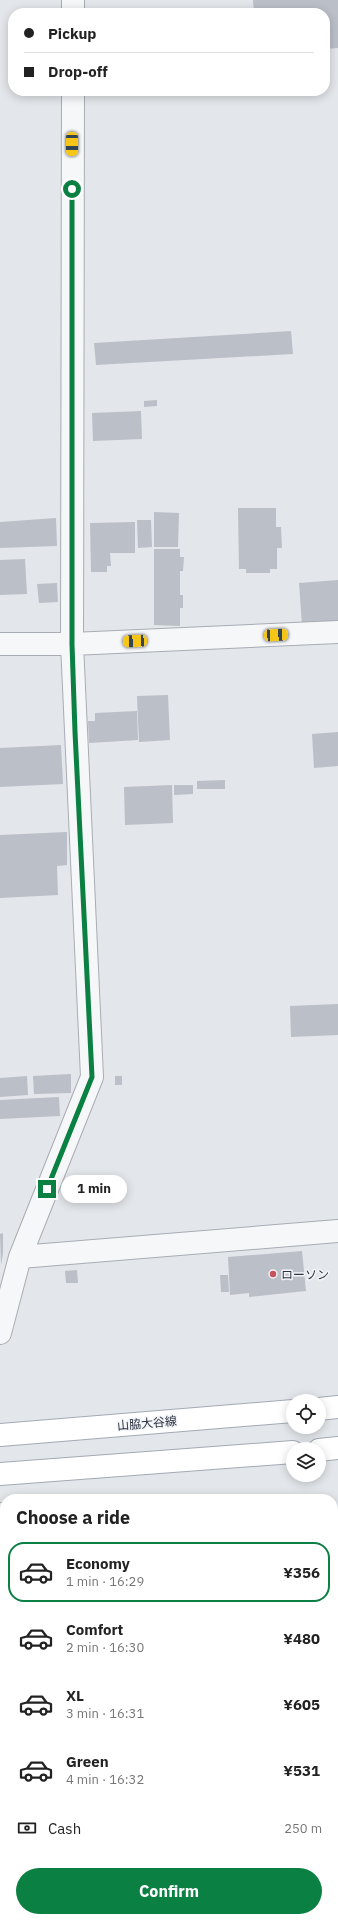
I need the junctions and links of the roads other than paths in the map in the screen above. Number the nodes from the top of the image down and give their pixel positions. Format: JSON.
{"nodes":[{"id":1,"x":73,"y":96,"type":"edge"},
{"id":2,"x":338,"y":632,"type":"edge"},
{"id":3,"x":0,"y":644,"type":"edge"},
{"id":4,"x":72,"y":644,"type":"junction"},
{"id":5,"x":338,"y":1231,"type":"edge"},
{"id":6,"x":20,"y":1257,"type":"junction"},
{"id":7,"x":0,"y":1333,"type":"edge"},
{"id":8,"x":338,"y":1407,"type":"edge"},
{"id":9,"x":326,"y":1408,"type":"edge"},
{"id":10,"x":286,"y":1412,"type":"edge"},
{"id":11,"x":0,"y":1435,"type":"edge"},
{"id":12,"x":338,"y":1448,"type":"edge"},
{"id":13,"x":326,"y":1449,"type":"edge"},
{"id":14,"x":286,"y":1453,"type":"edge"},
{"id":15,"x":0,"y":1474,"type":"edge"}],
"edges":[{"from":1,"to":4,"type":"street"},
{"from":2,"to":4,"type":"street"},
{"from":3,"to":4,"type":"street"},
{"from":4,"to":6,"type":"street"},
{"from":5,"to":6,"type":"street"},
{"from":6,"to":7,"type":"street"},
{"from":8,"to":9,"type":"main road"},
{"from":10,"to":11,"type":"main road","name":"山脇大谷線"},
{"from":12,"to":13,"type":"main road"},
{"from":14,"to":15,"type":"main road"}]}
